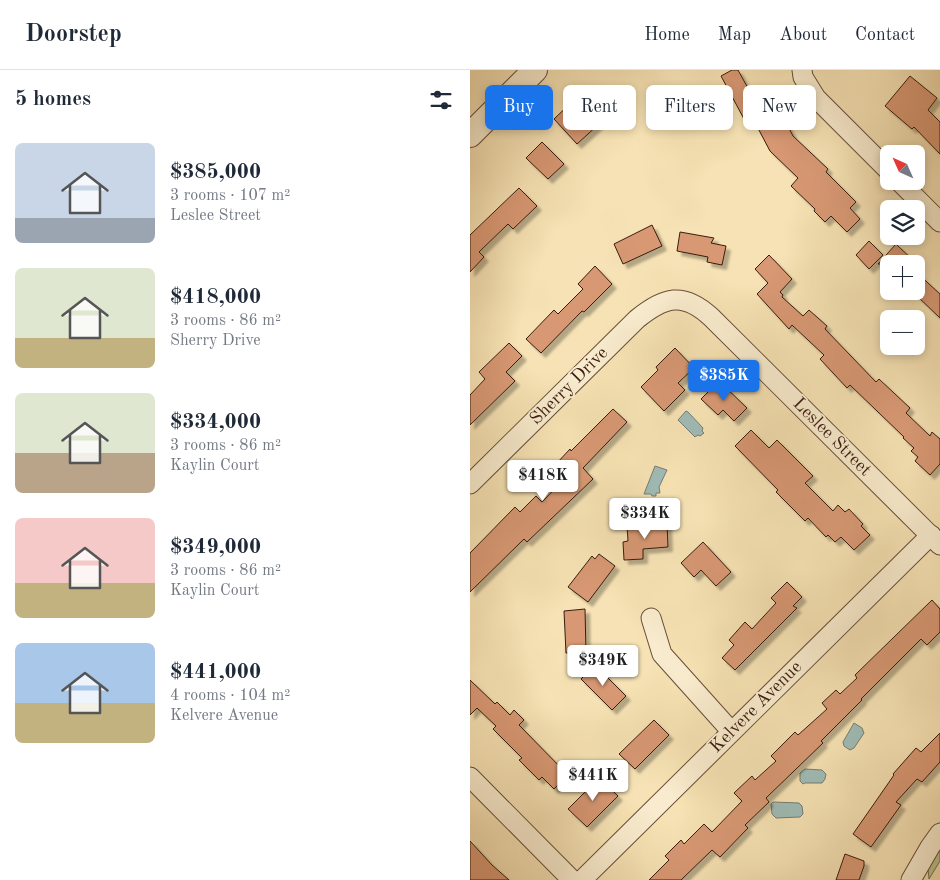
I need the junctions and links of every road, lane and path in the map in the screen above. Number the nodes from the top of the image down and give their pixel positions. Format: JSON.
{"nodes":[{"id":1,"x":535,"y":70,"type":"edge"},
{"id":2,"x":802,"y":70,"type":"edge"},
{"id":3,"x":470,"y":135,"type":"edge"},
{"id":4,"x":880,"y":162,"type":"edge"},
{"id":5,"x":908,"y":190,"type":"edge"},
{"id":6,"x":940,"y":222,"type":"edge"},
{"id":7,"x":675,"y":300,"type":"joint"},
{"id":8,"x":470,"y":484,"type":"edge"},
{"id":9,"x":936,"y":540,"type":"edge"},
{"id":10,"x":651,"y":618,"type":"dead end"},
{"id":11,"x":731,"y":731,"type":"junction"},
{"id":12,"x":470,"y":777,"type":"edge"},
{"id":13,"x":940,"y":833,"type":"edge"},
{"id":14,"x":572,"y":880,"type":"edge"},
{"id":15,"x":582,"y":880,"type":"edge"},
{"id":16,"x":912,"y":880,"type":"edge"}],
"edges":[{"from":1,"to":3,"type":"street"},
{"from":2,"to":4,"type":"street"},
{"from":5,"to":6,"type":"street"},
{"from":7,"to":8,"type":"street","name":"Sherry Drive"},
{"from":7,"to":9,"type":"street","name":"Leslee Street"},
{"from":9,"to":11,"type":"street","name":"Kelvere Avenue"},
{"from":10,"to":11,"type":"street"},
{"from":11,"to":15,"type":"street","name":"Kelvere Avenue"},
{"from":12,"to":14,"type":"street"},
{"from":13,"to":16,"type":"street"}]}
